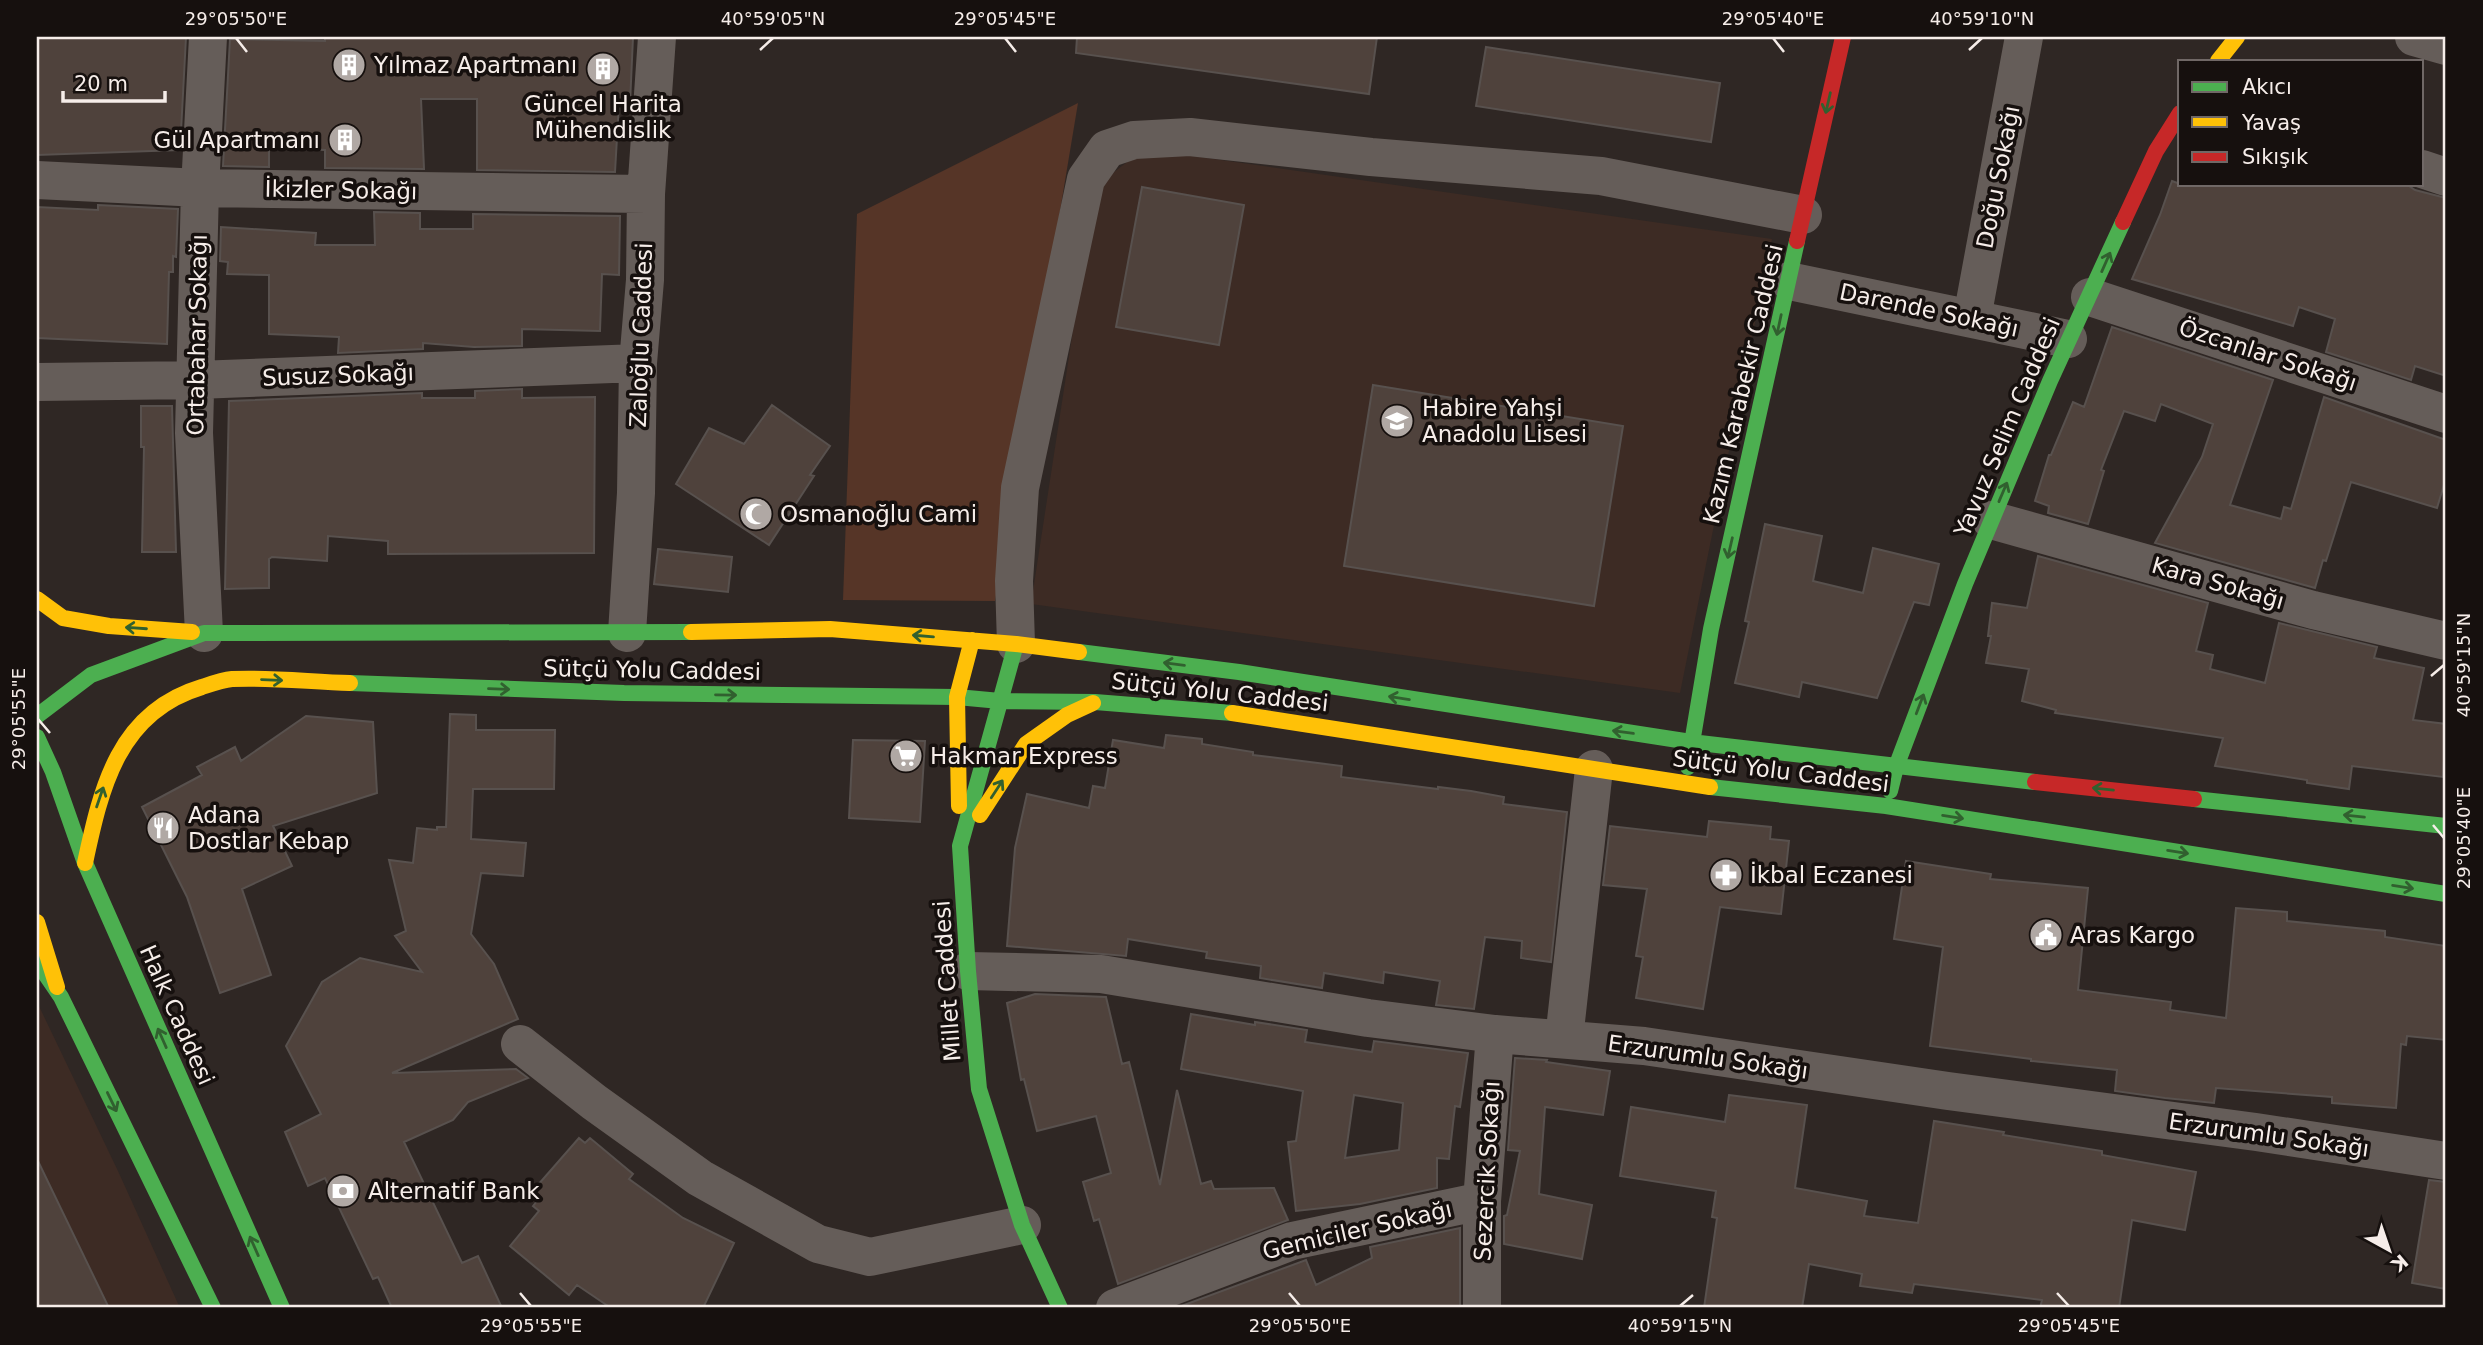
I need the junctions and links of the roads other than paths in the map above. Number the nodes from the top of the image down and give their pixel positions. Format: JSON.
{"nodes":[{"id":1,"x":208,"y":37,"type":"edge"},
{"id":2,"x":657,"y":37,"type":"edge"},
{"id":3,"x":1843,"y":37,"type":"edge"},
{"id":4,"x":2024,"y":37,"type":"edge"},
{"id":5,"x":2237,"y":37,"type":"edge"},
{"id":6,"x":2414,"y":37,"type":"edge"},
{"id":7,"x":2446,"y":46,"type":"edge"},
{"id":8,"x":2219,"y":60,"type":"edge"},
{"id":9,"x":2178,"y":116,"type":"edge"},
{"id":10,"x":2424,"y":170,"type":"edge"},
{"id":11,"x":2446,"y":177,"type":"edge"},
{"id":12,"x":37,"y":180,"type":"edge"},
{"id":13,"x":200,"y":188,"type":"junction"},
{"id":14,"x":646,"y":194,"type":"junction"},
{"id":15,"x":1804,"y":215,"type":"junction"},
{"id":16,"x":1789,"y":281,"type":"junction"},
{"id":17,"x":2090,"y":297,"type":"junction"},
{"id":18,"x":1972,"y":318,"type":"junction"},
{"id":19,"x":2068,"y":339,"type":"junction"},
{"id":20,"x":638,"y":363,"type":"junction"},
{"id":21,"x":197,"y":380,"type":"junction"},
{"id":22,"x":37,"y":382,"type":"edge"},
{"id":23,"x":2446,"y":414,"type":"edge"},
{"id":24,"x":1991,"y":520,"type":"junction"},
{"id":25,"x":1014,"y":581,"type":"junction"},
{"id":26,"x":37,"y":599,"type":"edge"},
{"id":27,"x":204,"y":633,"type":"junction"},
{"id":28,"x":626,"y":639,"type":"junction"},
{"id":29,"x":972,"y":640,"type":"junction"},
{"id":30,"x":2446,"y":641,"type":"edge"},
{"id":31,"x":1017,"y":643,"type":"junction"},
{"id":32,"x":957,"y":697,"type":"junction"},
{"id":33,"x":1000,"y":701,"type":"junction"},
{"id":34,"x":1095,"y":702,"type":"junction"},
{"id":35,"x":37,"y":716,"type":"edge"},
{"id":36,"x":37,"y":737,"type":"edge"},
{"id":37,"x":1691,"y":742,"type":"junction"},
{"id":38,"x":1896,"y":767,"type":"junction"},
{"id":39,"x":1594,"y":769,"type":"junction"},
{"id":40,"x":1686,"y":784,"type":"junction"},
{"id":41,"x":1886,"y":806,"type":"junction"},
{"id":42,"x":2446,"y":826,"type":"edge"},
{"id":43,"x":960,"y":846,"type":"junction"},
{"id":44,"x":85,"y":863,"type":"junction"},
{"id":45,"x":2446,"y":894,"type":"edge"},
{"id":46,"x":37,"y":922,"type":"edge"},
{"id":47,"x":37,"y":962,"type":"edge"},
{"id":48,"x":968,"y":971,"type":"junction"},
{"id":49,"x":61,"y":997,"type":"junction"},
{"id":50,"x":1495,"y":1034,"type":"junction"},
{"id":51,"x":1564,"y":1039,"type":"junction"},
{"id":52,"x":520,"y":1044,"type":"dead end"},
{"id":53,"x":2446,"y":1161,"type":"edge"},
{"id":54,"x":1482,"y":1201,"type":"junction"},
{"id":55,"x":1022,"y":1225,"type":"junction"},
{"id":56,"x":214,"y":1308,"type":"edge"},
{"id":57,"x":282,"y":1308,"type":"edge"},
{"id":58,"x":1060,"y":1308,"type":"edge"},
{"id":59,"x":1115,"y":1308,"type":"edge"},
{"id":60,"x":1482,"y":1308,"type":"edge"}],
"edges":[{"from":1,"to":13,"type":"street","name":"Ortabahar Sokağı"},
{"from":2,"to":14,"type":"street","name":"Zaloğlu Caddesi"},
{"from":3,"to":15,"type":"main road","name":"Kazım Karabekir Caddesi","one_way":true},
{"from":4,"to":18,"type":"street","name":"Doğu Sokağı"},
{"from":5,"to":8,"type":"main road"},
{"from":6,"to":7,"type":"street"},
{"from":17,"to":9,"type":"main road","name":"Yavuz Selim Caddesi","one_way":true},
{"from":10,"to":11,"type":"street"},
{"from":12,"to":13,"type":"street","name":"İkizler Sokağı"},
{"from":13,"to":14,"type":"street","name":"İkizler Sokağı"},
{"from":13,"to":21,"type":"street","name":"Ortabahar Sokağı"},
{"from":14,"to":20,"type":"street","name":"Zaloğlu Caddesi"},
{"from":15,"to":16,"type":"main road","name":"Kazım Karabekir Caddesi"},
{"from":15,"to":25,"type":"street"},
{"from":16,"to":18,"type":"street","name":"Darende Sokağı"},
{"from":16,"to":37,"type":"main road","name":"Kazım Karabekir Caddesi","one_way":true},
{"from":17,"to":19,"type":"main road","name":"Yavuz Selim Caddesi"},
{"from":17,"to":23,"type":"street","name":"Özcanlar Sokağı"},
{"from":18,"to":19,"type":"street","name":"Darende Sokağı"},
{"from":24,"to":19,"type":"main road","name":"Yavuz Selim Caddesi","one_way":true},
{"from":20,"to":21,"type":"street","name":"Susuz Sokağı"},
{"from":20,"to":28,"type":"street","name":"Zaloğlu Caddesi"},
{"from":21,"to":22,"type":"street","name":"Susuz Sokağı"},
{"from":21,"to":27,"type":"street","name":"Ortabahar Sokağı"},
{"from":24,"to":30,"type":"street","name":"Kara Sokağı"},
{"from":38,"to":24,"type":"main road","name":"Yavuz Selim Caddesi","one_way":true},
{"from":25,"to":29,"type":"street"},
{"from":25,"to":31,"type":"street"},
{"from":27,"to":26,"type":"main road","one_way":true},
{"from":27,"to":28,"type":"main road","name":"Sütçü Yolu Caddesi"},
{"from":27,"to":35,"type":"main road","name":"Sütçü Yolu Caddesi"},
{"from":29,"to":28,"type":"main road","name":"Sütçü Yolu Caddesi","one_way":true},
{"from":29,"to":31,"type":"main road","name":"Sütçü Yolu Caddesi"},
{"from":29,"to":32,"type":"main road"},
{"from":31,"to":33,"type":"main road","name":"Millet Caddesi"},
{"from":37,"to":31,"type":"main road","name":"Sütçü Yolu Caddesi","one_way":true},
{"from":32,"to":33,"type":"main road","name":"Sütçü Yolu Caddesi"},
{"from":32,"to":43,"type":"main road"},
{"from":44,"to":32,"type":"main road","name":"Sütçü Yolu Caddesi","one_way":true},
{"from":33,"to":34,"type":"main road","name":"Sütçü Yolu Caddesi"},
{"from":33,"to":43,"type":"main road","name":"Millet Caddesi"},
{"from":34,"to":39,"type":"main road","name":"Sütçü Yolu Caddesi"},
{"from":43,"to":34,"type":"main road","one_way":true},
{"from":36,"to":44,"type":"main road","name":"Halk Caddesi"},
{"from":37,"to":38,"type":"main road","name":"Sütçü Yolu Caddesi"},
{"from":37,"to":40,"type":"main road","name":"Kazım Karabekir Caddesi"},
{"from":38,"to":41,"type":"main road","name":"Yavuz Selim Caddesi"},
{"from":42,"to":38,"type":"main road","name":"Sütçü Yolu Caddesi","one_way":true},
{"from":39,"to":40,"type":"main road","name":"Sütçü Yolu Caddesi"},
{"from":39,"to":51,"type":"street"},
{"from":40,"to":41,"type":"main road","name":"Sütçü Yolu Caddesi"},
{"from":41,"to":45,"type":"main road","name":"Sütçü Yolu Caddesi","one_way":true},
{"from":43,"to":48,"type":"main road","name":"Millet Caddesi"},
{"from":57,"to":44,"type":"main road","name":"Halk Caddesi","one_way":true},
{"from":46,"to":49,"type":"main road"},
{"from":47,"to":49,"type":"main road"},
{"from":48,"to":50,"type":"street","name":"Erzurumlu Sokağı"},
{"from":48,"to":55,"type":"main road","name":"Millet Caddesi"},
{"from":49,"to":56,"type":"main road","one_way":true},
{"from":50,"to":51,"type":"street","name":"Erzurumlu Sokağı"},
{"from":50,"to":54,"type":"street","name":"Sezercik Sokağı"},
{"from":51,"to":53,"type":"street","name":"Erzurumlu Sokağı"},
{"from":52,"to":55,"type":"street"},
{"from":54,"to":59,"type":"street","name":"Gemiciler Sokağı"},
{"from":54,"to":60,"type":"street","name":"Sezercik Sokağı"},
{"from":55,"to":58,"type":"main road","name":"Millet Caddesi"}]}
